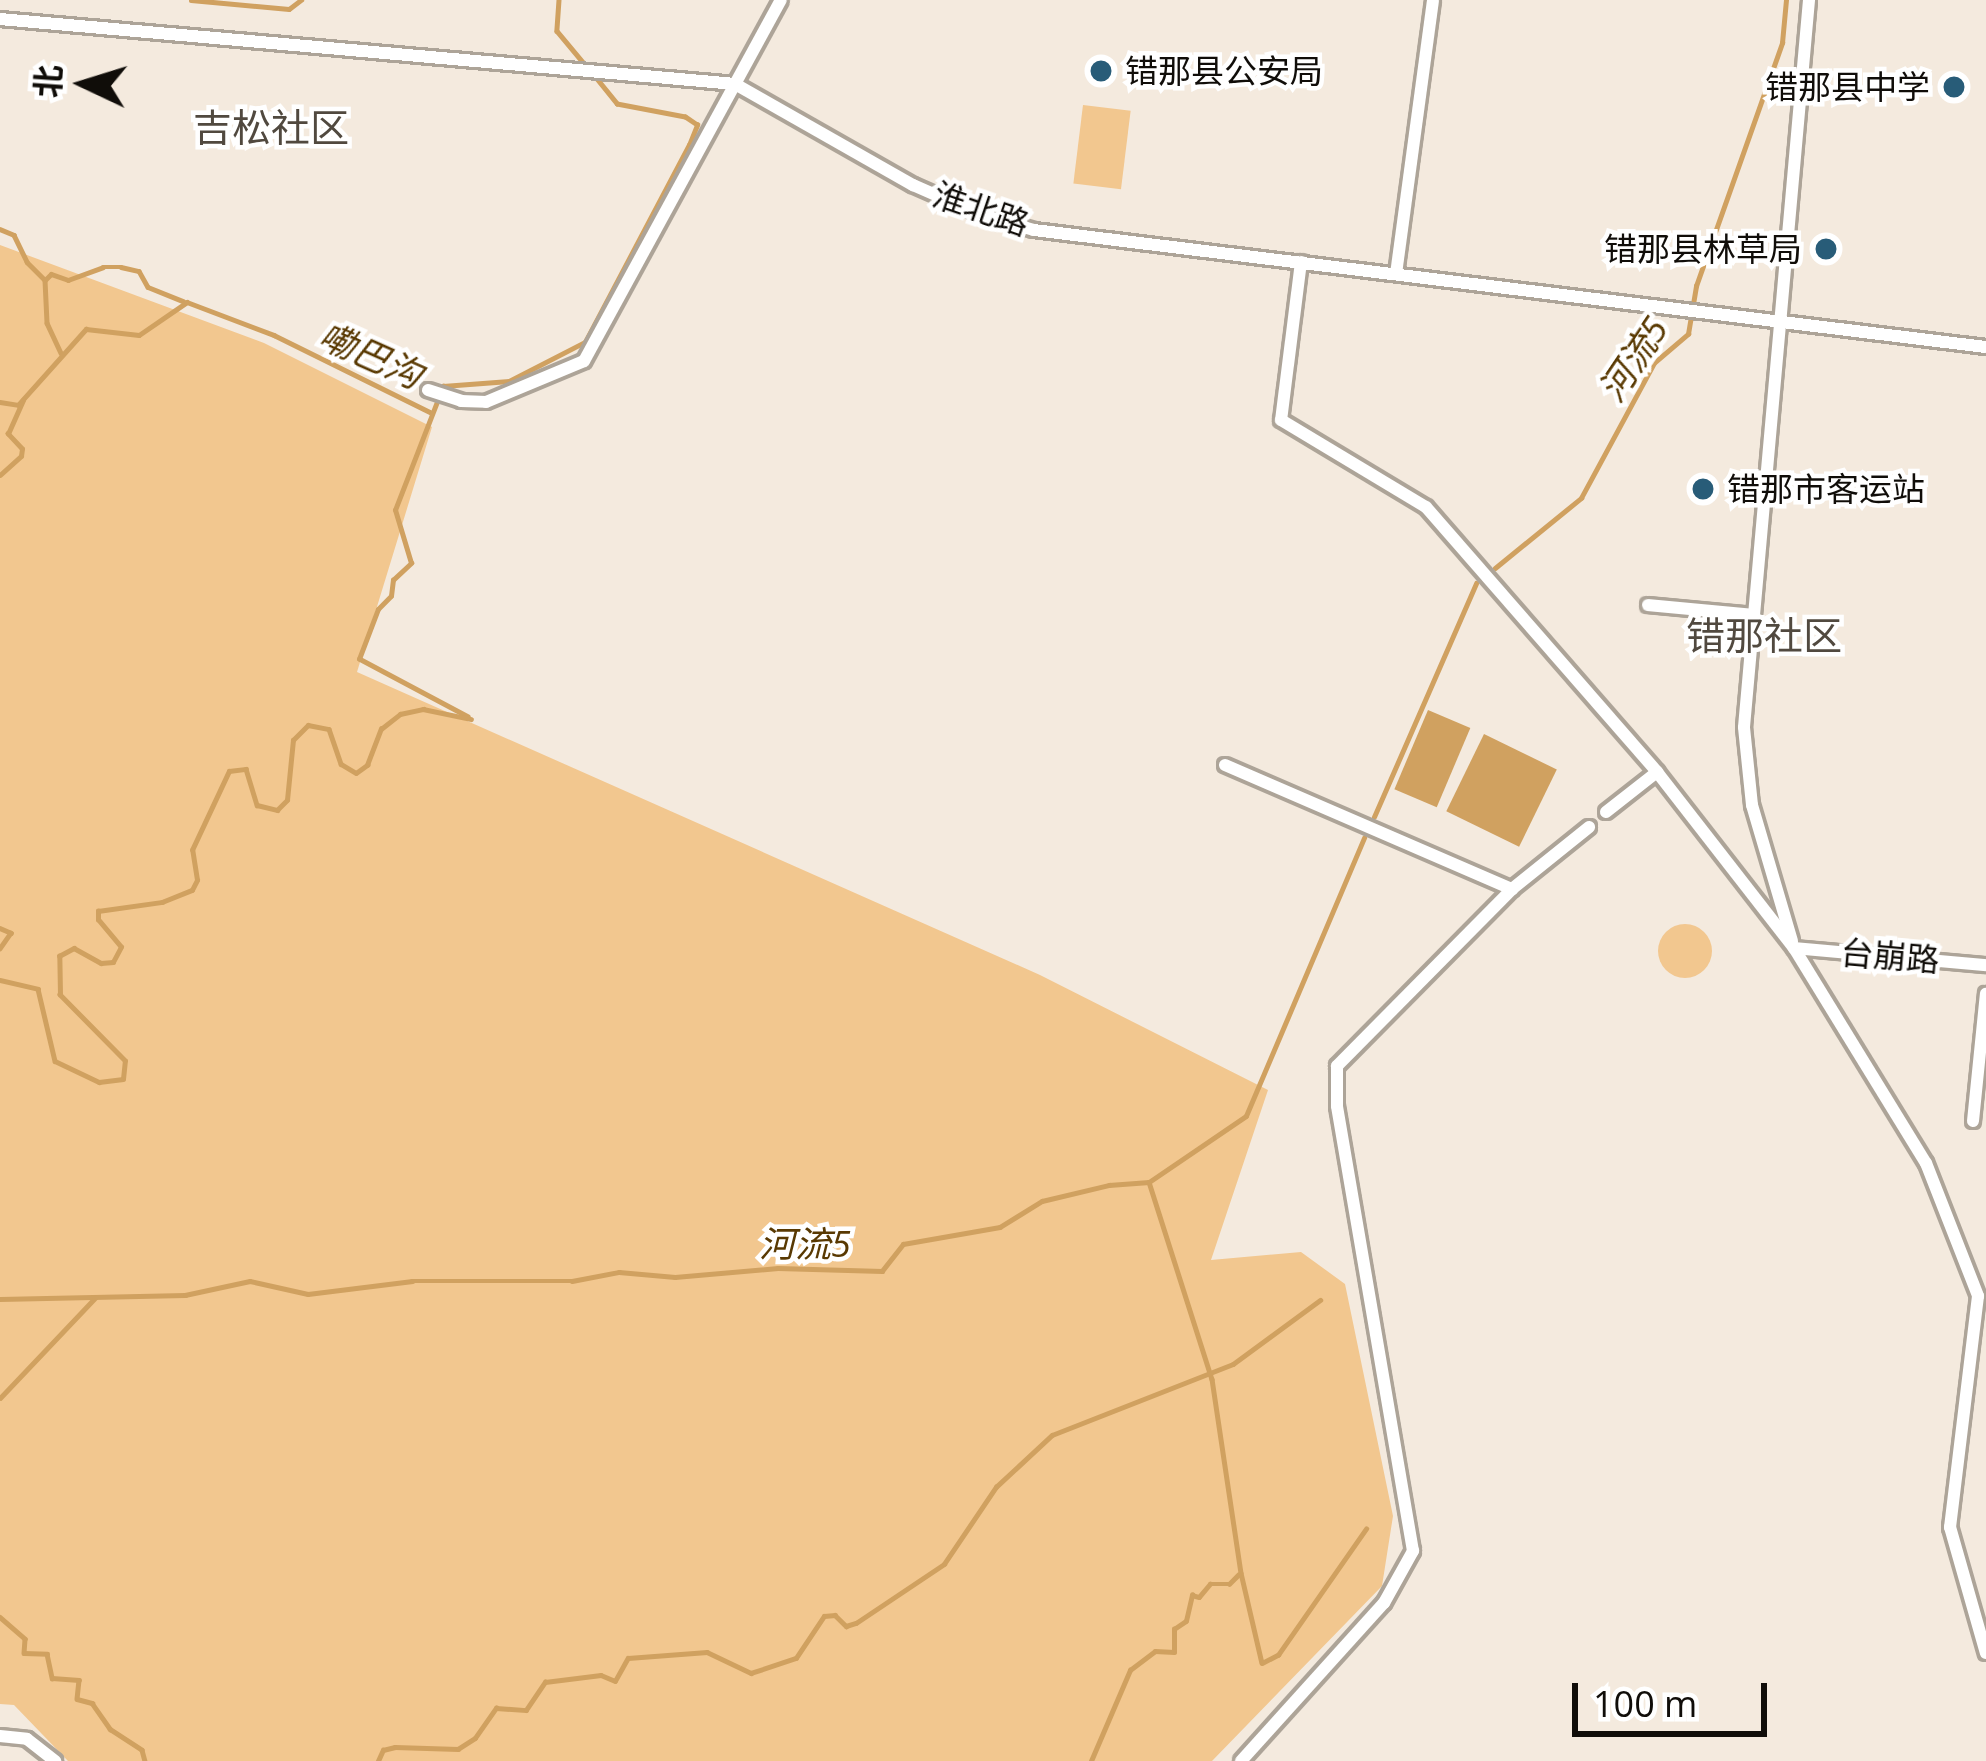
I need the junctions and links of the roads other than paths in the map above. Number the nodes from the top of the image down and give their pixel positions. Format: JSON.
{"nodes":[{"id":1,"x":781,"y":0,"type":"edge"},
{"id":2,"x":1433,"y":0,"type":"edge"},
{"id":3,"x":1809,"y":0,"type":"edge"},
{"id":4,"x":0,"y":19,"type":"edge"},
{"id":5,"x":735,"y":84,"type":"junction"},
{"id":6,"x":1301,"y":262,"type":"junction"},
{"id":7,"x":1396,"y":274,"type":"junction"},
{"id":8,"x":1779,"y":319,"type":"junction"},
{"id":9,"x":1986,"y":347,"type":"edge"},
{"id":10,"x":428,"y":390,"type":"dead end"},
{"id":11,"x":1648,"y":605,"type":"dead end"},
{"id":12,"x":1754,"y":615,"type":"junction"},
{"id":13,"x":1225,"y":765,"type":"dead end"},
{"id":14,"x":1657,"y":772,"type":"junction"},
{"id":15,"x":1606,"y":812,"type":"dead end"},
{"id":16,"x":1589,"y":827,"type":"dead end"},
{"id":17,"x":1512,"y":890,"type":"junction"},
{"id":18,"x":1794,"y":948,"type":"junction"},
{"id":19,"x":1986,"y":965,"type":"edge"},
{"id":20,"x":1986,"y":994,"type":"edge"},
{"id":21,"x":1973,"y":1121,"type":"dead end"},
{"id":22,"x":1986,"y":1653,"type":"edge"},
{"id":23,"x":0,"y":1736,"type":"edge"},
{"id":24,"x":55,"y":1761,"type":"edge"},
{"id":25,"x":1241,"y":1761,"type":"edge"}],
"edges":[{"from":1,"to":5,"type":"street"},
{"from":2,"to":7,"type":"street"},
{"from":3,"to":8,"type":"street"},
{"from":4,"to":5,"type":"street","name":"淮北路"},
{"from":5,"to":6,"type":"street","name":"淮北路"},
{"from":5,"to":10,"type":"street"},
{"from":6,"to":7,"type":"street","name":"淮北路"},
{"from":6,"to":14,"type":"street"},
{"from":7,"to":8,"type":"street","name":"淮北路"},
{"from":8,"to":9,"type":"street","name":"淮北路"},
{"from":8,"to":12,"type":"street"},
{"from":11,"to":12,"type":"street"},
{"from":12,"to":18,"type":"street"},
{"from":13,"to":17,"type":"street"},
{"from":14,"to":15,"type":"street"},
{"from":14,"to":18,"type":"street"},
{"from":16,"to":17,"type":"street"},
{"from":17,"to":25,"type":"street"},
{"from":18,"to":19,"type":"street","name":"台崩路"},
{"from":18,"to":22,"type":"street"},
{"from":20,"to":21,"type":"street"},
{"from":23,"to":24,"type":"street"}]}
